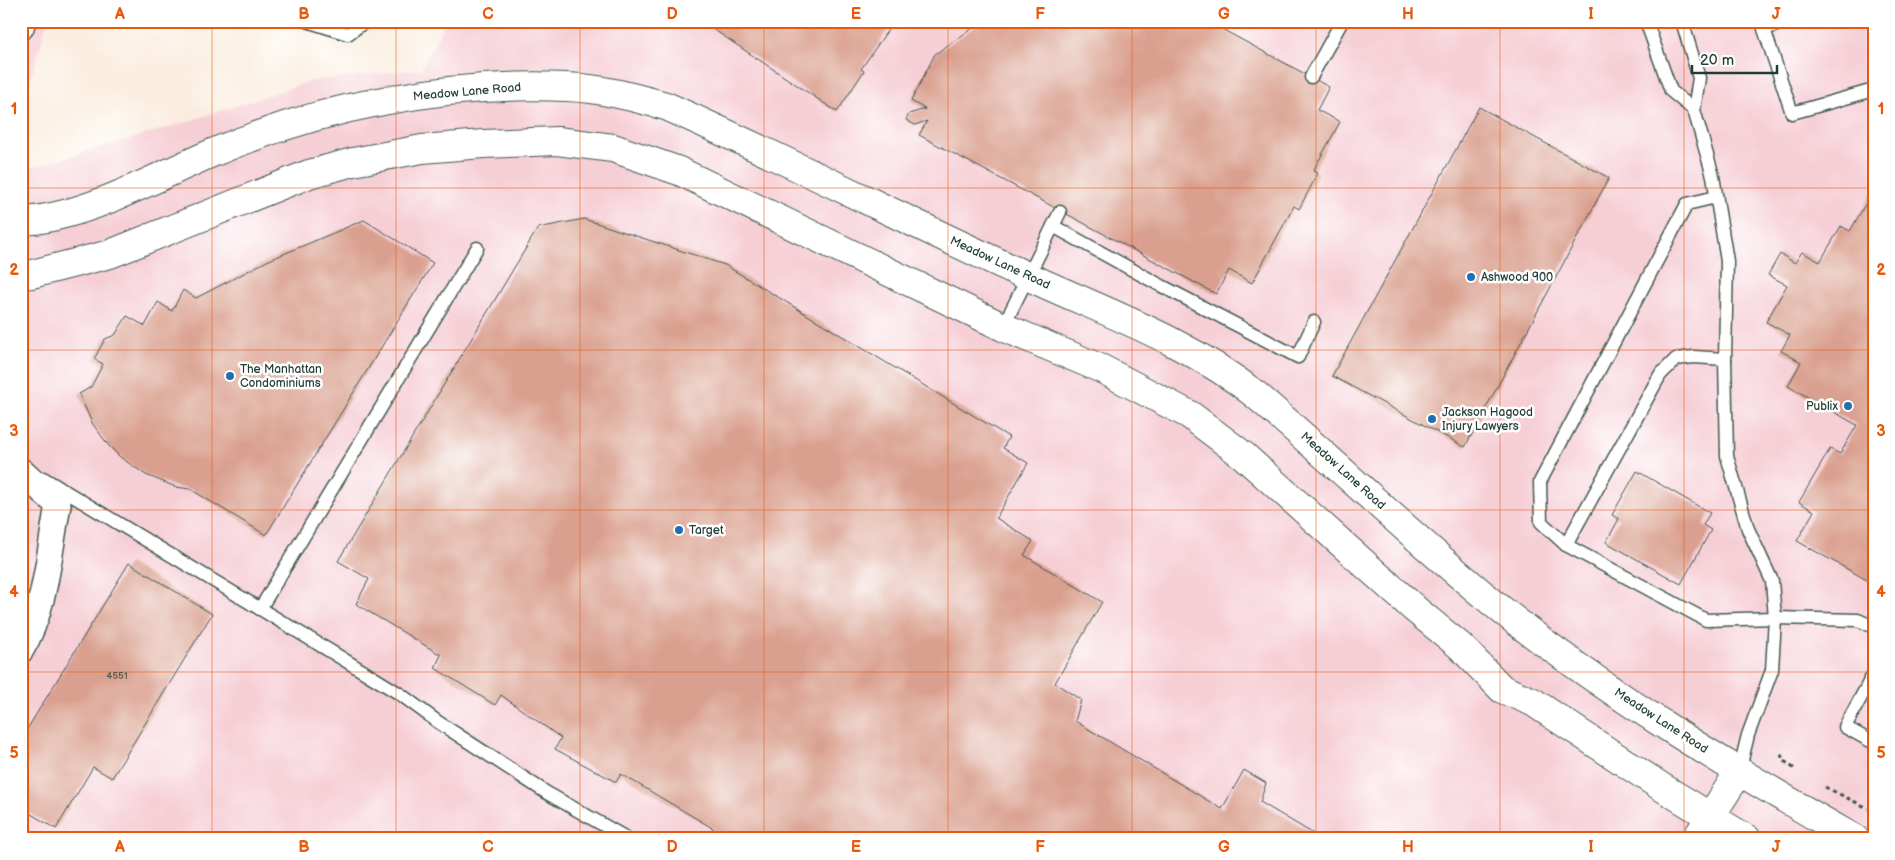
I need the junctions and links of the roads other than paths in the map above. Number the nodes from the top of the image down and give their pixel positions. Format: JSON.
{"nodes":[{"id":1,"x":23,"y":21,"type":"edge"},
{"id":2,"x":307,"y":21,"type":"edge"},
{"id":3,"x":366,"y":21,"type":"edge"},
{"id":4,"x":1342,"y":21,"type":"edge"},
{"id":5,"x":1646,"y":21,"type":"edge"},
{"id":6,"x":1682,"y":21,"type":"edge"},
{"id":7,"x":1789,"y":21,"type":"edge"},
{"id":8,"x":21,"y":28,"type":"edge"},
{"id":9,"x":1311,"y":77,"type":"dead end"},
{"id":10,"x":1874,"y":90,"type":"edge"},
{"id":11,"x":1694,"y":110,"type":"junction"},
{"id":12,"x":1716,"y":197,"type":"junction"},
{"id":13,"x":1060,"y":212,"type":"dead end"},
{"id":14,"x":21,"y":221,"type":"edge"},
{"id":15,"x":1053,"y":226,"type":"junction"},
{"id":16,"x":477,"y":248,"type":"dead end"},
{"id":17,"x":21,"y":275,"type":"edge"},
{"id":18,"x":1027,"y":276,"type":"junction"},
{"id":19,"x":1314,"y":322,"type":"dead end"},
{"id":20,"x":1003,"y":327,"type":"junction"},
{"id":21,"x":1725,"y":359,"type":"junction"},
{"id":22,"x":21,"y":465,"type":"edge"},
{"id":23,"x":21,"y":471,"type":"edge"},
{"id":24,"x":1566,"y":545,"type":"junction"},
{"id":25,"x":260,"y":609,"type":"junction"},
{"id":26,"x":1774,"y":618,"type":"junction"},
{"id":27,"x":1874,"y":627,"type":"edge"},
{"id":28,"x":21,"y":650,"type":"edge"},
{"id":29,"x":1872,"y":679,"type":"edge"},
{"id":30,"x":1874,"y":743,"type":"edge"},
{"id":31,"x":1739,"y":772,"type":"junction"},
{"id":32,"x":1703,"y":828,"type":"edge"},
{"id":33,"x":628,"y":839,"type":"edge"},
{"id":34,"x":1747,"y":839,"type":"edge"},
{"id":35,"x":1855,"y":839,"type":"edge"}],
"edges":[{"from":1,"to":8,"type":"street"},
{"from":2,"to":3,"type":"lane"},
{"from":4,"to":9,"type":"lane"},
{"from":5,"to":11,"type":"lane"},
{"from":6,"to":11,"type":"lane"},
{"from":7,"to":10,"type":"lane"},
{"from":11,"to":12,"type":"lane"},
{"from":12,"to":21,"type":"lane"},
{"from":12,"to":24,"type":"lane"},
{"from":13,"to":15,"type":"lane"},
{"from":14,"to":18,"type":"street","name":"Meadow Lane Road"},
{"from":15,"to":18,"type":"lane"},
{"from":15,"to":19,"type":"lane"},
{"from":16,"to":25,"type":"lane"},
{"from":17,"to":20,"type":"street"},
{"from":18,"to":20,"type":"lane"},
{"from":18,"to":31,"type":"street","name":"Meadow Lane Road"},
{"from":20,"to":32,"type":"street"},
{"from":21,"to":24,"type":"lane"},
{"from":21,"to":26,"type":"lane"},
{"from":22,"to":25,"type":"lane"},
{"from":23,"to":28,"type":"street"},
{"from":24,"to":26,"type":"lane"},
{"from":25,"to":33,"type":"lane"},
{"from":26,"to":27,"type":"lane"},
{"from":26,"to":31,"type":"lane"},
{"from":29,"to":30,"type":"lane"},
{"from":31,"to":32,"type":"street"},
{"from":31,"to":35,"type":"street","name":"Meadow Lane Road"},
{"from":32,"to":34,"type":"street"}]}
